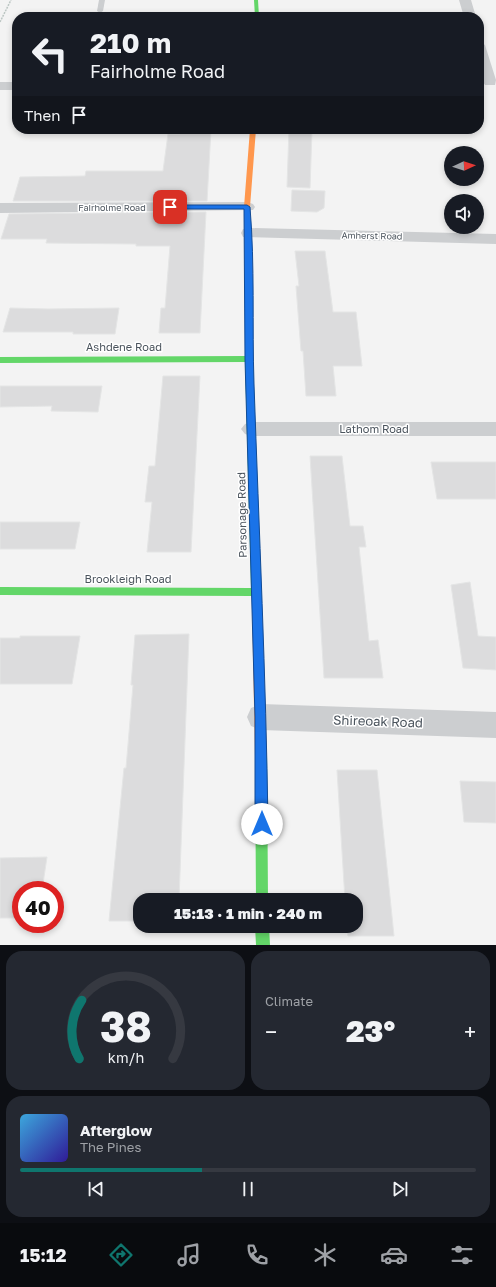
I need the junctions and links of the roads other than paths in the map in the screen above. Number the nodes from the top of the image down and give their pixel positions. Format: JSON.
{"nodes":[{"id":1,"x":102,"y":0,"type":"edge"},
{"id":2,"x":256,"y":0,"type":"edge"},
{"id":3,"x":465,"y":0,"type":"edge"},
{"id":4,"x":100,"y":11,"type":"dead end"},
{"id":5,"x":257,"y":12,"type":"edge"},
{"id":6,"x":469,"y":12,"type":"edge"},
{"id":7,"x":484,"y":66,"type":"edge"},
{"id":8,"x":488,"y":82,"type":"edge"},
{"id":9,"x":0,"y":86,"type":"edge"},
{"id":10,"x":12,"y":86,"type":"edge"},
{"id":11,"x":253,"y":134,"type":"edge"},
{"id":12,"x":247,"y":207,"type":"junction"},
{"id":13,"x":0,"y":208,"type":"edge"},
{"id":14,"x":249,"y":233,"type":"junction"},
{"id":15,"x":496,"y":239,"type":"edge"},
{"id":16,"x":249,"y":359,"type":"junction"},
{"id":17,"x":0,"y":360,"type":"edge"},
{"id":18,"x":252,"y":429,"type":"junction"},
{"id":19,"x":496,"y":429,"type":"edge"},
{"id":20,"x":0,"y":591,"type":"edge"},
{"id":21,"x":256,"y":592,"type":"junction"},
{"id":22,"x":261,"y":717,"type":"junction"},
{"id":23,"x":496,"y":725,"type":"edge"},
{"id":24,"x":262,"y":893,"type":"edge"},
{"id":25,"x":262,"y":933,"type":"edge"},
{"id":26,"x":262,"y":945,"type":"edge"}],
"edges":[{"from":1,"to":4,"type":"lane"},
{"from":2,"to":5,"type":"street"},
{"from":3,"to":6,"type":"street"},
{"from":7,"to":8,"type":"street"},
{"from":9,"to":10,"type":"street"},
{"from":11,"to":12,"type":"street","name":"Parsonage Road"},
{"from":12,"to":13,"type":"street","name":"Fairholme Road"},
{"from":12,"to":14,"type":"street","name":"Parsonage Road"},
{"from":14,"to":15,"type":"street","name":"Amherst Road"},
{"from":14,"to":16,"type":"street","name":"Parsonage Road"},
{"from":16,"to":17,"type":"street","name":"Ashdene Road"},
{"from":16,"to":18,"type":"street","name":"Parsonage Road"},
{"from":18,"to":19,"type":"street","name":"Lathom Road"},
{"from":18,"to":21,"type":"street","name":"Parsonage Road"},
{"from":20,"to":21,"type":"street","name":"Brookleigh Road"},
{"from":21,"to":22,"type":"street","name":"Parsonage Road"},
{"from":22,"to":23,"type":"street","name":"Shireoak Road"},
{"from":22,"to":24,"type":"street","name":"Parsonage Road"},
{"from":25,"to":26,"type":"street"}]}
